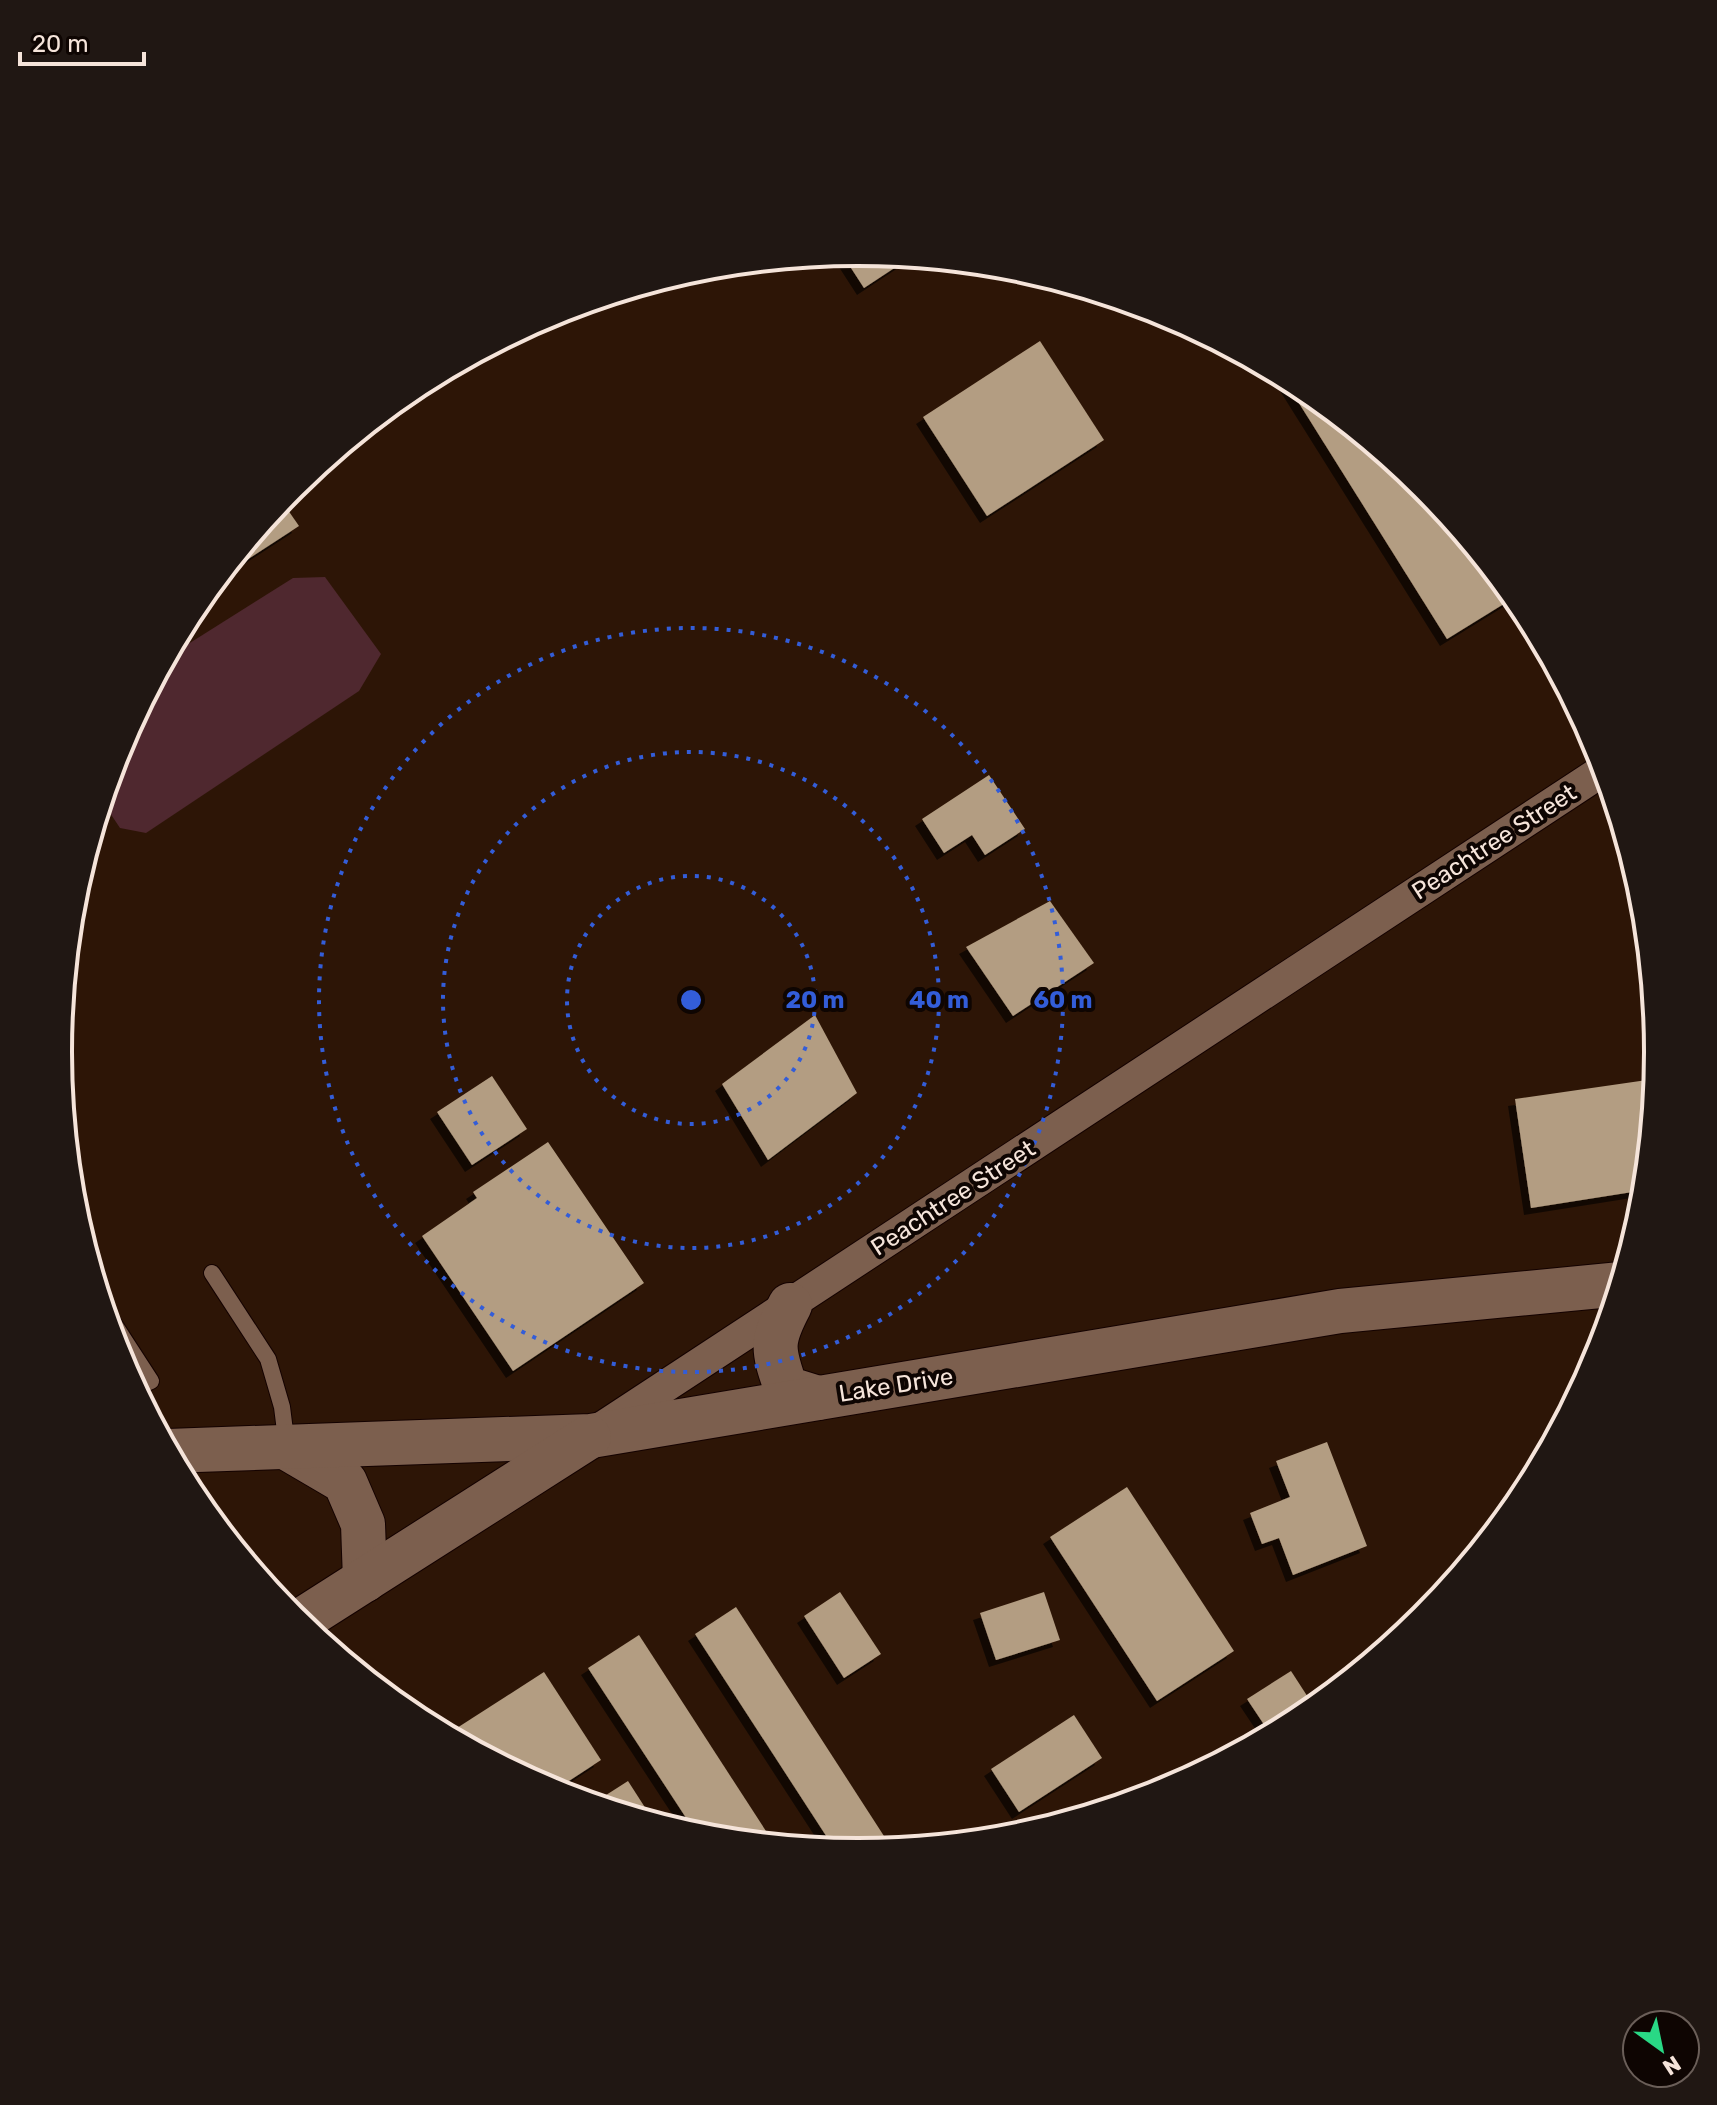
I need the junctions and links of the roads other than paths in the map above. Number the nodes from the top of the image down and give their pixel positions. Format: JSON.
{"nodes":[{"id":1,"x":1594,"y":776,"type":"edge"},
{"id":2,"x":212,"y":1273,"type":"dead end"},
{"id":3,"x":1609,"y":1285,"type":"edge"},
{"id":4,"x":790,"y":1305,"type":"junction"},
{"id":5,"x":131,"y":1350,"type":"edge"},
{"id":6,"x":146,"y":1383,"type":"edge"},
{"id":7,"x":818,"y":1398,"type":"junction"},
{"id":8,"x":591,"y":1436,"type":"junction"},
{"id":9,"x":287,"y":1448,"type":"junction"},
{"id":10,"x":180,"y":1451,"type":"edge"},
{"id":11,"x":365,"y":1580,"type":"junction"},
{"id":12,"x":309,"y":1615,"type":"edge"}],
"edges":[{"from":1,"to":4,"type":"street","name":"Peachtree Street"},
{"from":2,"to":9,"type":"lane"},
{"from":3,"to":7,"type":"street","name":"Lake Drive"},
{"from":4,"to":7,"type":"street"},
{"from":4,"to":8,"type":"street","name":"Peachtree Street"},
{"from":5,"to":6,"type":"lane"},
{"from":7,"to":8,"type":"street","name":"Lake Drive"},
{"from":8,"to":9,"type":"street","name":"Lake Drive"},
{"from":8,"to":11,"type":"street","name":"Peachtree Street"},
{"from":9,"to":10,"type":"street","name":"Lake Drive"},
{"from":9,"to":11,"type":"street"},
{"from":11,"to":12,"type":"street","name":"Peachtree Street"}]}
